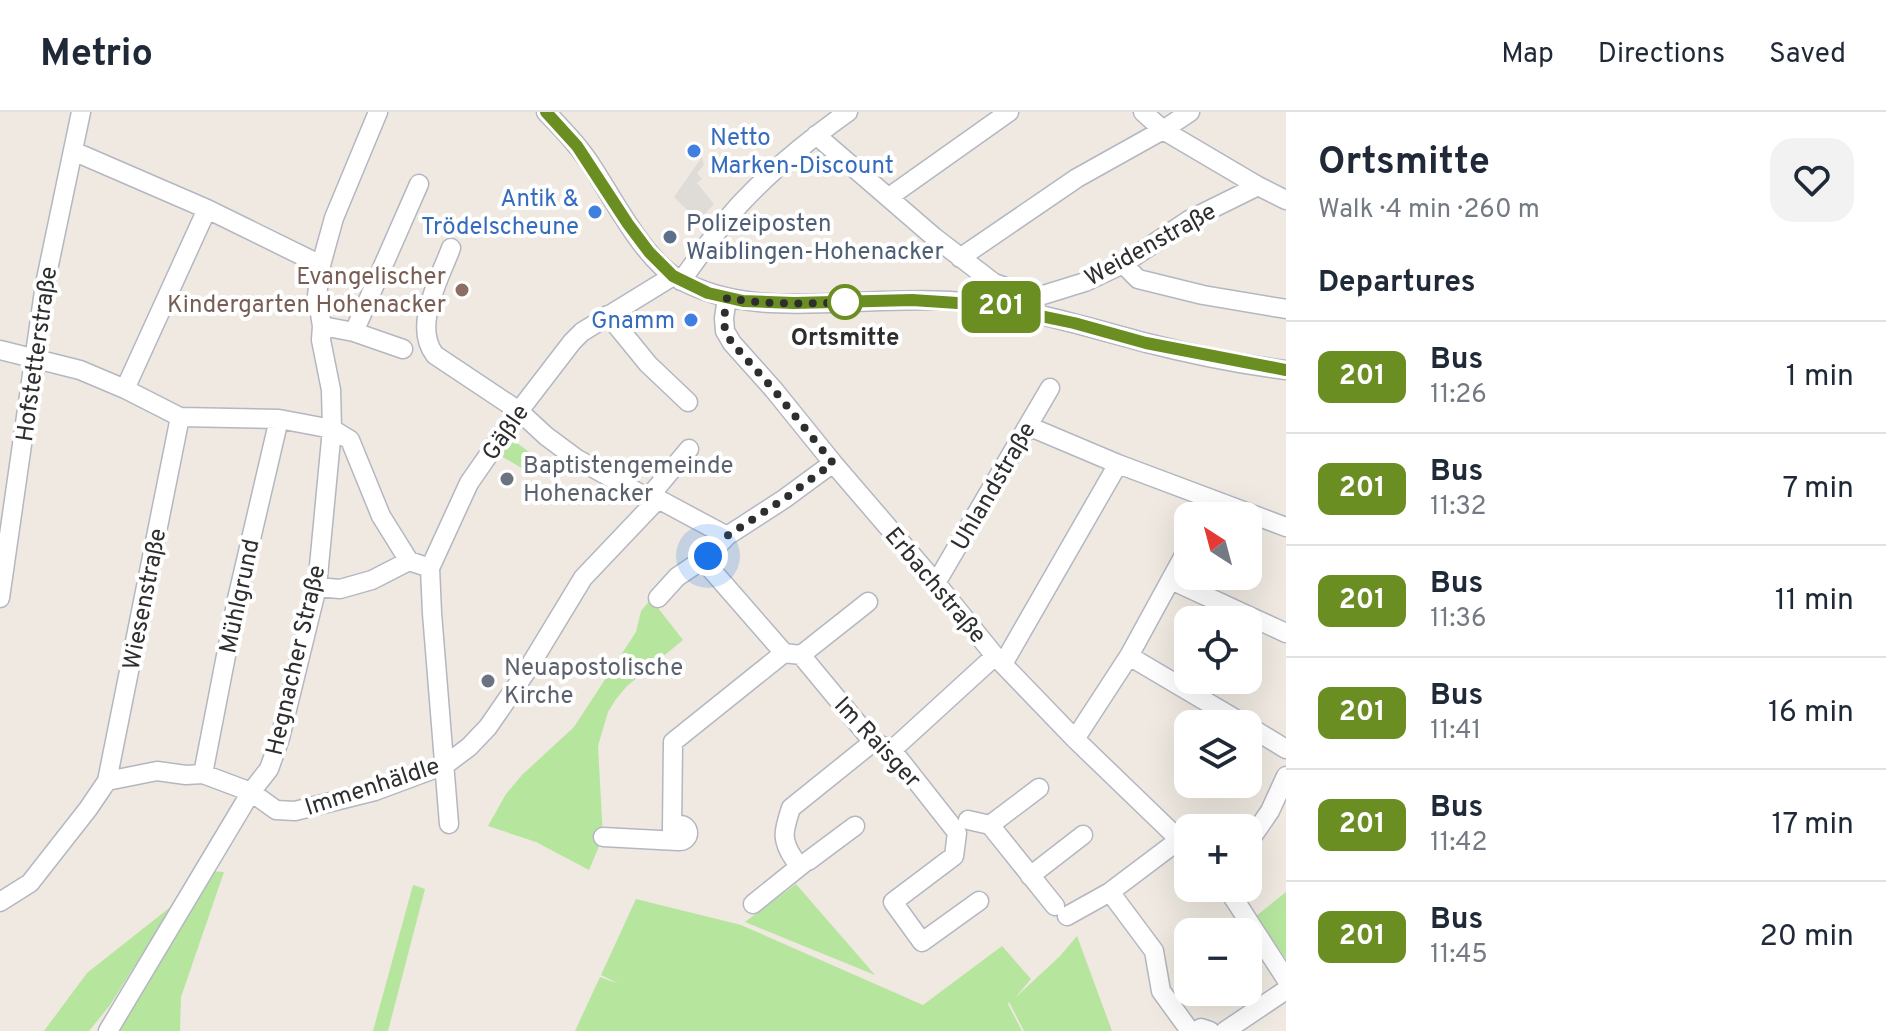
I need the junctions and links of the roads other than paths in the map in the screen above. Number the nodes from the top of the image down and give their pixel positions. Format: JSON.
{"nodes":[{"id":1,"x":81,"y":112,"type":"edge"},
{"id":2,"x":378,"y":112,"type":"edge"},
{"id":3,"x":546,"y":112,"type":"edge"},
{"id":4,"x":1009,"y":112,"type":"edge"},
{"id":5,"x":1143,"y":112,"type":"edge"},
{"id":6,"x":1190,"y":112,"type":"edge"},
{"id":7,"x":837,"y":115,"type":"edge"},
{"id":8,"x":1163,"y":130,"type":"junction"},
{"id":9,"x":816,"y":135,"type":"junction"},
{"id":10,"x":73,"y":151,"type":"junction"},
{"id":11,"x":419,"y":184,"type":"dead end"},
{"id":12,"x":1258,"y":186,"type":"junction"},
{"id":13,"x":889,"y":197,"type":"junction"},
{"id":14,"x":1286,"y":200,"type":"edge"},
{"id":15,"x":207,"y":209,"type":"junction"},
{"id":16,"x":451,"y":248,"type":"dead end"},
{"id":17,"x":960,"y":258,"type":"junction"},
{"id":18,"x":1123,"y":264,"type":"junction"},
{"id":19,"x":321,"y":265,"type":"junction"},
{"id":20,"x":677,"y":278,"type":"junction"},
{"id":21,"x":994,"y":283,"type":"junction"},
{"id":22,"x":727,"y":298,"type":"junction"},
{"id":23,"x":988,"y":305,"type":"junction"},
{"id":24,"x":1286,"y":309,"type":"edge"},
{"id":25,"x":608,"y":315,"type":"junction"},
{"id":26,"x":322,"y":326,"type":"junction"},
{"id":27,"x":354,"y":332,"type":"junction"},
{"id":28,"x":403,"y":349,"type":"dead end"},
{"id":29,"x":0,"y":350,"type":"edge"},
{"id":30,"x":35,"y":358,"type":"junction"},
{"id":31,"x":1286,"y":370,"type":"edge"},
{"id":32,"x":1050,"y":388,"type":"dead end"},
{"id":33,"x":125,"y":389,"type":"junction"},
{"id":34,"x":688,"y":402,"type":"dead end"},
{"id":35,"x":519,"y":411,"type":"junction"},
{"id":36,"x":180,"y":417,"type":"junction"},
{"id":37,"x":279,"y":419,"type":"junction"},
{"id":38,"x":1028,"y":426,"type":"junction"},
{"id":39,"x":332,"y":429,"type":"junction"},
{"id":40,"x":689,"y":449,"type":"dead end"},
{"id":41,"x":833,"y":463,"type":"junction"},
{"id":42,"x":1118,"y":464,"type":"junction"},
{"id":43,"x":653,"y":498,"type":"junction"},
{"id":44,"x":1197,"y":502,"type":"edge"},
{"id":45,"x":1262,"y":521,"type":"edge"},
{"id":46,"x":1286,"y":527,"type":"edge"},
{"id":47,"x":727,"y":536,"type":"junction"},
{"id":48,"x":708,"y":556,"type":"junction"},
{"id":49,"x":409,"y":561,"type":"junction"},
{"id":50,"x":430,"y":568,"type":"junction"},
{"id":51,"x":1174,"y":574,"type":"edge"},
{"id":52,"x":1171,"y":580,"type":"junction"},
{"id":53,"x":936,"y":583,"type":"junction"},
{"id":54,"x":317,"y":587,"type":"junction"},
{"id":55,"x":658,"y":598,"type":"dead end"},
{"id":56,"x":0,"y":600,"type":"edge"},
{"id":57,"x":868,"y":602,"type":"dead end"},
{"id":58,"x":1286,"y":633,"type":"edge"},
{"id":59,"x":792,"y":654,"type":"junction"},
{"id":60,"x":1129,"y":656,"type":"junction"},
{"id":61,"x":999,"y":660,"type":"junction"},
{"id":62,"x":1221,"y":710,"type":"edge"},
{"id":63,"x":1262,"y":735,"type":"edge"},
{"id":64,"x":1075,"y":739,"type":"junction"},
{"id":65,"x":873,"y":742,"type":"junction"},
{"id":66,"x":1286,"y":749,"type":"edge"},
{"id":67,"x":892,"y":750,"type":"junction"},
{"id":68,"x":445,"y":765,"type":"junction"},
{"id":69,"x":203,"y":774,"type":"junction"},
{"id":70,"x":1286,"y":776,"type":"edge"},
{"id":71,"x":107,"y":781,"type":"junction"},
{"id":72,"x":1039,"y":788,"type":"dead end"},
{"id":73,"x":251,"y":792,"type":"junction"},
{"id":74,"x":1262,"y":823,"type":"edge"},
{"id":75,"x":449,"y":824,"type":"dead end"},
{"id":76,"x":990,"y":825,"type":"junction"},
{"id":77,"x":855,"y":826,"type":"dead end"},
{"id":78,"x":960,"y":828,"type":"junction"},
{"id":79,"x":1174,"y":834,"type":"edge"},
{"id":80,"x":1083,"y":835,"type":"dead end"},
{"id":81,"x":603,"y":837,"type":"dead end"},
{"id":82,"x":1174,"y":850,"type":"edge"},
{"id":83,"x":802,"y":861,"type":"junction"},
{"id":84,"x":1030,"y":876,"type":"junction"},
{"id":85,"x":1110,"y":892,"type":"junction"},
{"id":86,"x":979,"y":901,"type":"dead end"},
{"id":87,"x":0,"y":902,"type":"edge"},
{"id":88,"x":1236,"y":902,"type":"edge"},
{"id":89,"x":753,"y":904,"type":"dead end"},
{"id":90,"x":1286,"y":979,"type":"edge"},
{"id":91,"x":1286,"y":990,"type":"edge"},
{"id":92,"x":108,"y":1031,"type":"edge"},
{"id":93,"x":1190,"y":1031,"type":"edge"},
{"id":94,"x":1197,"y":1031,"type":"edge"},
{"id":95,"x":1210,"y":1031,"type":"edge"},
{"id":96,"x":1225,"y":1031,"type":"edge"}],
"edges":[{"from":1,"to":10,"type":"street","name":"Hofstetterstraße"},
{"from":2,"to":19,"type":"street","name":"Hegnacher Straße"},
{"from":3,"to":20,"type":"street"},
{"from":4,"to":13,"type":"street"},
{"from":5,"to":8,"type":"street"},
{"from":6,"to":8,"type":"street"},
{"from":7,"to":9,"type":"street"},
{"from":8,"to":12,"type":"street"},
{"from":8,"to":17,"type":"street"},
{"from":9,"to":13,"type":"street","name":"Weidenstraße"},
{"from":9,"to":20,"type":"street"},
{"from":10,"to":15,"type":"street"},
{"from":10,"to":30,"type":"street","name":"Hofstetterstraße"},
{"from":11,"to":27,"type":"street"},
{"from":12,"to":14,"type":"street"},
{"from":12,"to":18,"type":"street","name":"Weidenstraße"},
{"from":13,"to":17,"type":"street","name":"Weidenstraße"},
{"from":15,"to":19,"type":"street"},
{"from":15,"to":33,"type":"street"},
{"from":16,"to":35,"type":"street"},
{"from":17,"to":21,"type":"street","name":"Weidenstraße"},
{"from":18,"to":21,"type":"street","name":"Weidenstraße"},
{"from":18,"to":24,"type":"street"},
{"from":19,"to":26,"type":"street","name":"Hegnacher Straße"},
{"from":20,"to":22,"type":"street"},
{"from":20,"to":25,"type":"street","name":"Gäßle"},
{"from":21,"to":23,"type":"street"},
{"from":22,"to":23,"type":"street"},
{"from":22,"to":41,"type":"street","name":"Erbachstraße"},
{"from":23,"to":31,"type":"street"},
{"from":25,"to":34,"type":"street"},
{"from":25,"to":35,"type":"street","name":"Gäßle"},
{"from":26,"to":27,"type":"street"},
{"from":26,"to":39,"type":"street","name":"Hegnacher Straße"},
{"from":27,"to":28,"type":"street"},
{"from":29,"to":30,"type":"street"},
{"from":30,"to":33,"type":"street"},
{"from":30,"to":56,"type":"street","name":"Hofstetterstraße"},
{"from":32,"to":38,"type":"street","name":"Uhlandstraße"},
{"from":33,"to":36,"type":"street"},
{"from":35,"to":43,"type":"street"},
{"from":35,"to":50,"type":"street","name":"Gäßle"},
{"from":36,"to":37,"type":"street"},
{"from":36,"to":71,"type":"street","name":"Wiesenstraße"},
{"from":37,"to":39,"type":"street"},
{"from":37,"to":69,"type":"street","name":"Mühlgrund"},
{"from":38,"to":42,"type":"street"},
{"from":38,"to":53,"type":"street","name":"Uhlandstraße"},
{"from":39,"to":49,"type":"street"},
{"from":39,"to":54,"type":"street","name":"Hegnacher Straße"},
{"from":40,"to":43,"type":"street","name":"Immenhäldle"},
{"from":41,"to":47,"type":"street"},
{"from":41,"to":53,"type":"street","name":"Erbachstraße"},
{"from":42,"to":44,"type":"street"},
{"from":42,"to":61,"type":"street"},
{"from":43,"to":47,"type":"street"},
{"from":43,"to":68,"type":"street","name":"Immenhäldle"},
{"from":45,"to":46,"type":"street"},
{"from":47,"to":48,"type":"street"},
{"from":48,"to":55,"type":"street"},
{"from":48,"to":59,"type":"street","name":"Im Raisger"},
{"from":49,"to":50,"type":"street"},
{"from":49,"to":54,"type":"street"},
{"from":50,"to":68,"type":"street"},
{"from":51,"to":52,"type":"street"},
{"from":52,"to":58,"type":"street"},
{"from":52,"to":60,"type":"street"},
{"from":53,"to":61,"type":"street","name":"Erbachstraße"},
{"from":54,"to":73,"type":"street","name":"Hegnacher Straße"},
{"from":57,"to":59,"type":"street"},
{"from":59,"to":65,"type":"street","name":"Im Raisger"},
{"from":59,"to":81,"type":"street"},
{"from":60,"to":62,"type":"street"},
{"from":60,"to":64,"type":"street"},
{"from":61,"to":64,"type":"street","name":"Erbachstraße"},
{"from":61,"to":67,"type":"street"},
{"from":63,"to":66,"type":"street"},
{"from":64,"to":79,"type":"street","name":"Erbachstraße"},
{"from":65,"to":67,"type":"street","name":"Im Raisger"},
{"from":65,"to":83,"type":"street"},
{"from":67,"to":78,"type":"street","name":"Im Raisger"},
{"from":68,"to":73,"type":"street","name":"Immenhäldle"},
{"from":68,"to":75,"type":"street"},
{"from":69,"to":71,"type":"street","name":"Immenhäldle"},
{"from":69,"to":73,"type":"street","name":"Immenhäldle"},
{"from":70,"to":74,"type":"street"},
{"from":71,"to":87,"type":"street"},
{"from":72,"to":76,"type":"street"},
{"from":73,"to":92,"type":"street","name":"Hegnacher Straße"},
{"from":76,"to":78,"type":"street"},
{"from":76,"to":84,"type":"street"},
{"from":77,"to":83,"type":"street"},
{"from":78,"to":86,"type":"street"},
{"from":80,"to":84,"type":"street"},
{"from":82,"to":85,"type":"street"},
{"from":83,"to":89,"type":"street"},
{"from":84,"to":85,"type":"street"},
{"from":85,"to":93,"type":"street"},
{"from":88,"to":90,"type":"street"},
{"from":91,"to":96,"type":"street"},
{"from":94,"to":95,"type":"street"}]}
